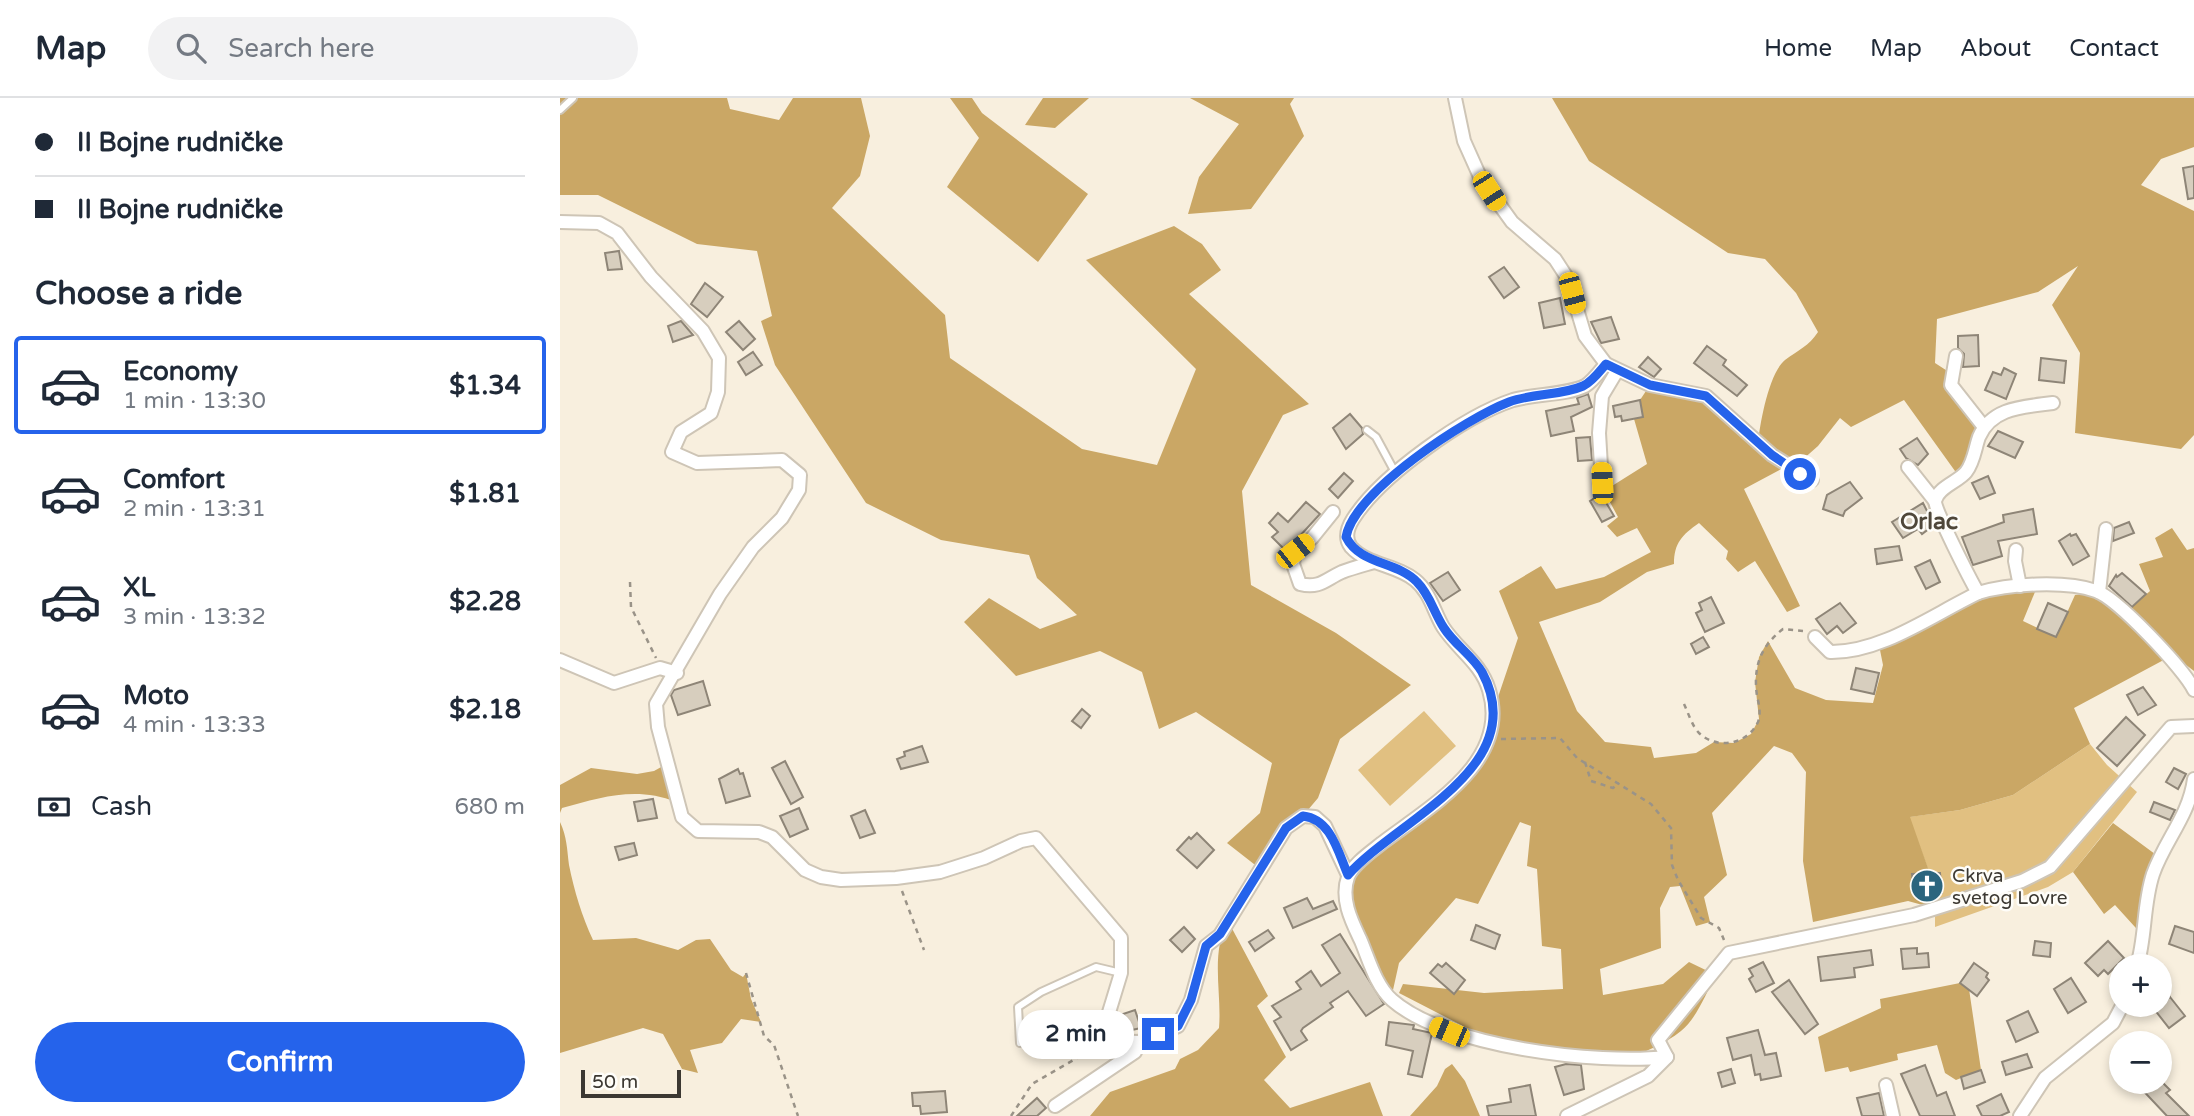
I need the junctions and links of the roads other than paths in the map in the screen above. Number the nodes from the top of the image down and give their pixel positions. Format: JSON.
{"nodes":[{"id":1,"x":573,"y":98,"type":"edge"},
{"id":2,"x":1455,"y":98,"type":"edge"},
{"id":3,"x":560,"y":110,"type":"edge"},
{"id":4,"x":560,"y":222,"type":"edge"},
{"id":5,"x":1956,"y":356,"type":"dead end"},
{"id":6,"x":1612,"y":367,"type":"junction"},
{"id":7,"x":2053,"y":403,"type":"dead end"},
{"id":8,"x":1984,"y":427,"type":"junction"},
{"id":9,"x":1367,"y":430,"type":"dead end"},
{"id":10,"x":1908,"y":467,"type":"dead end"},
{"id":11,"x":1396,"y":475,"type":"junction"},
{"id":12,"x":1812,"y":480,"type":"dead end"},
{"id":13,"x":1602,"y":483,"type":"dead end"},
{"id":14,"x":1935,"y":501,"type":"junction"},
{"id":15,"x":1332,"y":512,"type":"dead end"},
{"id":16,"x":2106,"y":529,"type":"dead end"},
{"id":17,"x":2016,"y":550,"type":"dead end"},
{"id":18,"x":1374,"y":562,"type":"junction"},
{"id":19,"x":2020,"y":586,"type":"junction"},
{"id":20,"x":2099,"y":592,"type":"junction"},
{"id":21,"x":1978,"y":593,"type":"junction"},
{"id":22,"x":1815,"y":637,"type":"road end"},
{"id":23,"x":560,"y":660,"type":"edge"},
{"id":24,"x":677,"y":673,"type":"junction"},
{"id":25,"x":2193,"y":687,"type":"edge"},
{"id":26,"x":2194,"y":726,"type":"edge"},
{"id":27,"x":2194,"y":779,"type":"edge"},
{"id":28,"x":1348,"y":875,"type":"junction"},
{"id":29,"x":2140,"y":954,"type":"edge"},
{"id":30,"x":1121,"y":973,"type":"junction"},
{"id":31,"x":2115,"y":1017,"type":"edge"},
{"id":32,"x":1139,"y":1042,"type":"junction"},
{"id":33,"x":1020,"y":1043,"type":"dead end"},
{"id":34,"x":1667,"y":1057,"type":"junction"},
{"id":35,"x":1886,"y":1084,"type":"dead end"},
{"id":36,"x":1055,"y":1106,"type":"dead end"},
{"id":37,"x":1567,"y":1116,"type":"edge"},
{"id":38,"x":1893,"y":1116,"type":"edge"},
{"id":39,"x":2020,"y":1116,"type":"edge"}],
"edges":[{"from":1,"to":3,"type":"lane"},
{"from":2,"to":6,"type":"street"},
{"from":4,"to":24,"type":"street"},
{"from":5,"to":8,"type":"street"},
{"from":6,"to":11,"type":"street"},
{"from":6,"to":12,"type":"street"},
{"from":6,"to":13,"type":"street"},
{"from":7,"to":8,"type":"street"},
{"from":8,"to":14,"type":"street"},
{"from":9,"to":11,"type":"lane"},
{"from":10,"to":14,"type":"street"},
{"from":11,"to":18,"type":"street"},
{"from":14,"to":21,"type":"street"},
{"from":15,"to":18,"type":"street"},
{"from":16,"to":20,"type":"street"},
{"from":17,"to":19,"type":"street"},
{"from":18,"to":28,"type":"street"},
{"from":19,"to":20,"type":"street"},
{"from":19,"to":21,"type":"street"},
{"from":20,"to":25,"type":"street"},
{"from":21,"to":22,"type":"street"},
{"from":23,"to":24,"type":"street"},
{"from":24,"to":30,"type":"street"},
{"from":26,"to":34,"type":"street"},
{"from":27,"to":29,"type":"street"},
{"from":28,"to":32,"type":"street"},
{"from":28,"to":34,"type":"street"},
{"from":30,"to":32,"type":"street"},
{"from":30,"to":33,"type":"lane"},
{"from":31,"to":39,"type":"street"},
{"from":32,"to":36,"type":"street"},
{"from":34,"to":37,"type":"street"},
{"from":35,"to":38,"type":"street"}]}
